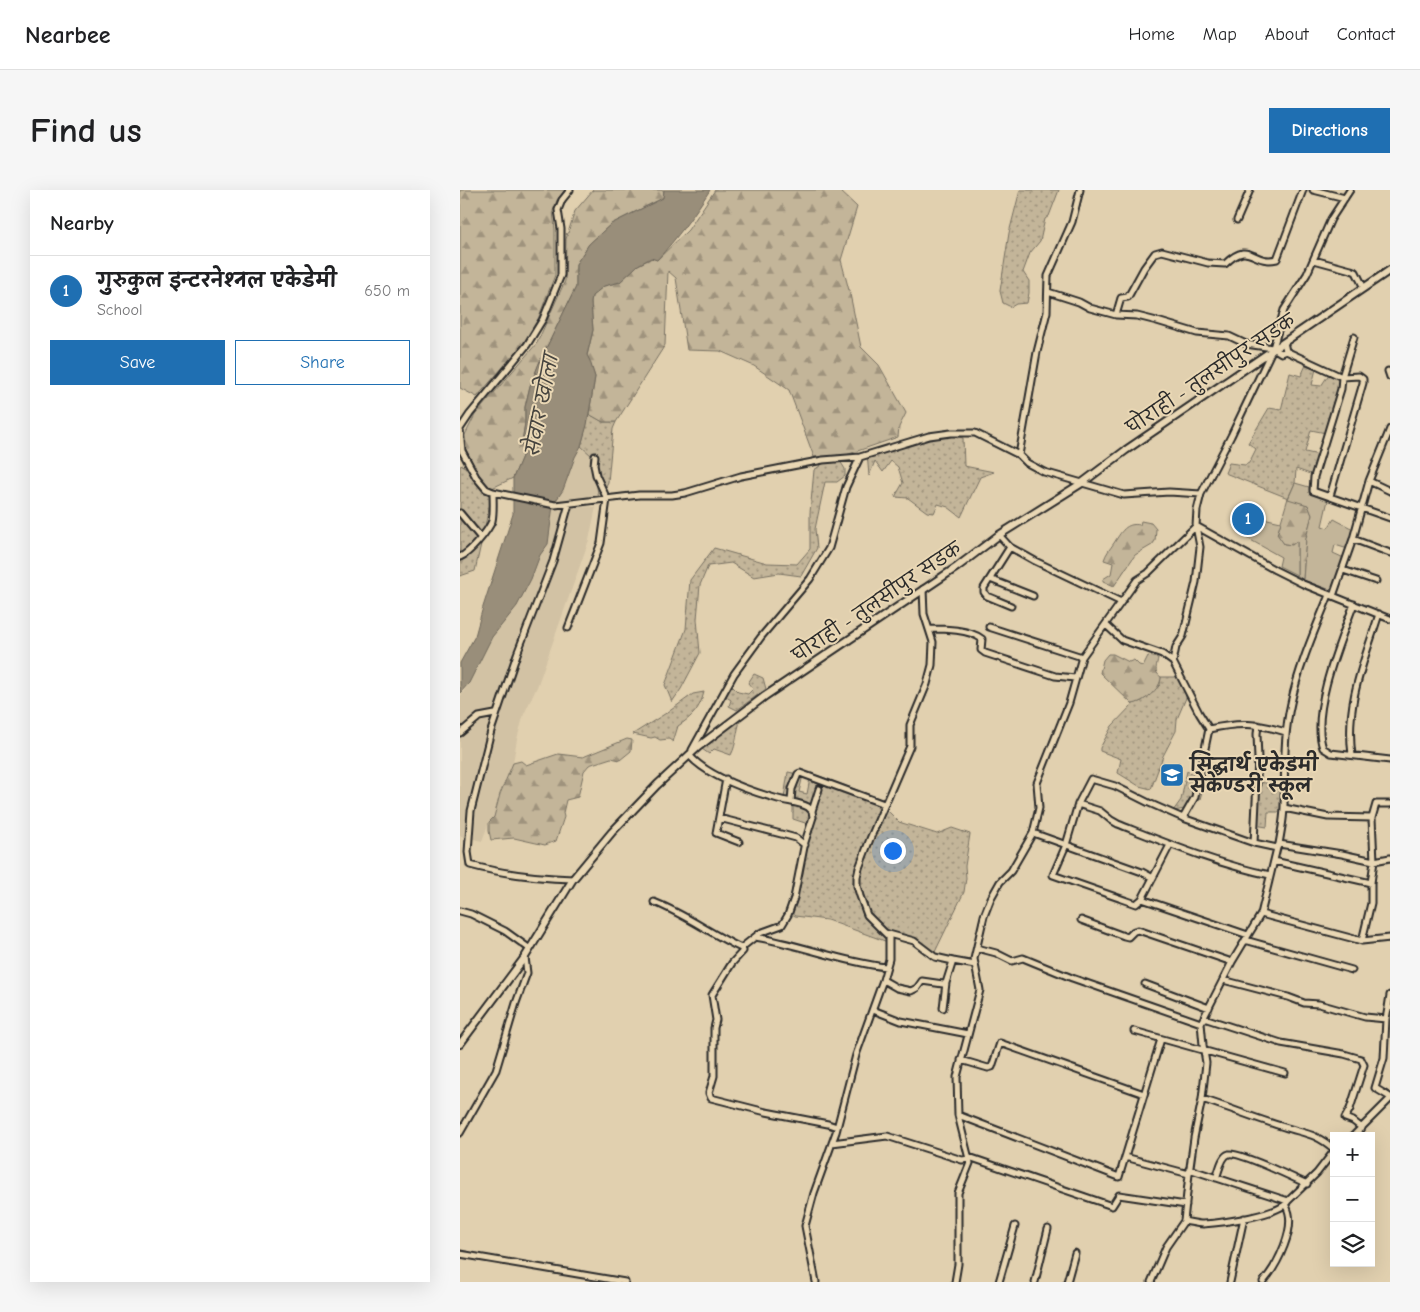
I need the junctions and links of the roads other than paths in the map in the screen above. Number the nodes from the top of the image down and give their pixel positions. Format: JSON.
{"nodes":[{"id":1,"x":570,"y":190,"type":"edge"},
{"id":2,"x":1080,"y":190,"type":"edge"},
{"id":3,"x":1250,"y":190,"type":"edge"},
{"id":4,"x":1302,"y":190,"type":"edge"},
{"id":5,"x":1314,"y":190,"type":"edge"},
{"id":6,"x":1350,"y":190,"type":"edge"},
{"id":7,"x":1345,"y":198,"type":"junction"},
{"id":8,"x":1237,"y":220,"type":"dead end"},
{"id":9,"x":1314,"y":260,"type":"junction"},
{"id":10,"x":1390,"y":270,"type":"edge"},
{"id":11,"x":1364,"y":288,"type":"junction"},
{"id":12,"x":1048,"y":292,"type":"junction"},
{"id":13,"x":1116,"y":315,"type":"junction"},
{"id":14,"x":1354,"y":337,"type":"dead end"},
{"id":15,"x":1284,"y":342,"type":"junction"},
{"id":16,"x":1273,"y":348,"type":"junction"},
{"id":17,"x":1286,"y":351,"type":"junction"},
{"id":18,"x":1388,"y":371,"type":"dead end"},
{"id":19,"x":1342,"y":377,"type":"junction"},
{"id":20,"x":1390,"y":378,"type":"edge"},
{"id":21,"x":1390,"y":429,"type":"edge"},
{"id":22,"x":1019,"y":455,"type":"junction"},
{"id":23,"x":594,"y":456,"type":"dead end"},
{"id":24,"x":860,"y":457,"type":"junction"},
{"id":25,"x":1368,"y":481,"type":"junction"},
{"id":26,"x":1082,"y":483,"type":"junction"},
{"id":27,"x":1390,"y":491,"type":"edge"},
{"id":28,"x":493,"y":492,"type":"junction"},
{"id":29,"x":1201,"y":494,"type":"junction"},
{"id":30,"x":1330,"y":496,"type":"junction"},
{"id":31,"x":607,"y":499,"type":"junction"},
{"id":32,"x":569,"y":504,"type":"junction"},
{"id":33,"x":1362,"y":509,"type":"junction"},
{"id":34,"x":460,"y":513,"type":"edge"},
{"id":35,"x":1390,"y":518,"type":"edge"},
{"id":36,"x":1196,"y":526,"type":"junction"},
{"id":37,"x":998,"y":535,"type":"junction"},
{"id":38,"x":480,"y":537,"type":"junction"},
{"id":39,"x":1353,"y":539,"type":"junction"},
{"id":40,"x":1010,"y":547,"type":"junction"},
{"id":41,"x":1390,"y":553,"type":"edge"},
{"id":42,"x":460,"y":557,"type":"edge"},
{"id":43,"x":1343,"y":570,"type":"junction"},
{"id":44,"x":990,"y":579,"type":"junction"},
{"id":45,"x":1376,"y":581,"type":"dead end"},
{"id":46,"x":923,"y":589,"type":"junction"},
{"id":47,"x":1330,"y":595,"type":"junction"},
{"id":48,"x":1033,"y":596,"type":"dead end"},
{"id":49,"x":1121,"y":602,"type":"junction"},
{"id":50,"x":1354,"y":604,"type":"junction"},
{"id":51,"x":1011,"y":606,"type":"dead end"},
{"id":52,"x":1379,"y":614,"type":"junction"},
{"id":53,"x":1390,"y":618,"type":"edge"},
{"id":54,"x":1106,"y":625,"type":"junction"},
{"id":55,"x":989,"y":627,"type":"dead end"},
{"id":56,"x":568,"y":628,"type":"dead end"},
{"id":57,"x":929,"y":629,"type":"junction"},
{"id":58,"x":1082,"y":657,"type":"junction"},
{"id":59,"x":1173,"y":662,"type":"junction"},
{"id":60,"x":1076,"y":678,"type":"junction"},
{"id":61,"x":496,"y":714,"type":"junction"},
{"id":62,"x":1258,"y":726,"type":"junction"},
{"id":63,"x":1209,"y":729,"type":"junction"},
{"id":64,"x":1286,"y":732,"type":"junction"},
{"id":65,"x":460,"y":733,"type":"edge"},
{"id":66,"x":690,"y":755,"type":"junction"},
{"id":67,"x":1352,"y":755,"type":"junction"},
{"id":68,"x":1390,"y":760,"type":"edge"},
{"id":69,"x":726,"y":779,"type":"junction"},
{"id":70,"x":819,"y":789,"type":"dead end"},
{"id":71,"x":791,"y":802,"type":"junction"},
{"id":72,"x":884,"y":804,"type":"junction"},
{"id":73,"x":1078,"y":804,"type":"junction"},
{"id":74,"x":1390,"y":804,"type":"edge"},
{"id":75,"x":1284,"y":808,"type":"junction"},
{"id":76,"x":812,"y":811,"type":"junction"},
{"id":77,"x":719,"y":818,"type":"junction"},
{"id":78,"x":1183,"y":818,"type":"junction"},
{"id":79,"x":1372,"y":818,"type":"junction"},
{"id":80,"x":1033,"y":833,"type":"junction"},
{"id":81,"x":739,"y":842,"type":"dead end"},
{"id":82,"x":1254,"y":843,"type":"junction"},
{"id":83,"x":1170,"y":844,"type":"junction"},
{"id":84,"x":805,"y":845,"type":"junction"},
{"id":85,"x":1066,"y":846,"type":"junction"},
{"id":86,"x":1278,"y":846,"type":"junction"},
{"id":87,"x":1390,"y":858,"type":"edge"},
{"id":88,"x":1274,"y":861,"type":"junction"},
{"id":89,"x":1374,"y":862,"type":"junction"},
{"id":90,"x":1270,"y":876,"type":"junction"},
{"id":91,"x":1153,"y":878,"type":"junction"},
{"id":92,"x":573,"y":879,"type":"junction"},
{"id":93,"x":1371,"y":883,"type":"junction"},
{"id":94,"x":1142,"y":899,"type":"junction"},
{"id":95,"x":654,"y":902,"type":"dead end"},
{"id":96,"x":460,"y":911,"type":"edge"},
{"id":97,"x":1261,"y":914,"type":"junction"},
{"id":98,"x":1081,"y":920,"type":"dead end"},
{"id":99,"x":885,"y":933,"type":"junction"},
{"id":100,"x":755,"y":937,"type":"junction"},
{"id":101,"x":1246,"y":937,"type":"junction"},
{"id":102,"x":1390,"y":938,"type":"edge"},
{"id":103,"x":1362,"y":941,"type":"junction"},
{"id":104,"x":741,"y":948,"type":"junction"},
{"id":105,"x":977,"y":948,"type":"junction"},
{"id":106,"x":530,"y":949,"type":"junction"},
{"id":107,"x":524,"y":957,"type":"junction"},
{"id":108,"x":952,"y":961,"type":"junction"},
{"id":109,"x":1232,"y":962,"type":"junction"},
{"id":110,"x":975,"y":965,"type":"junction"},
{"id":111,"x":886,"y":967,"type":"junction"},
{"id":112,"x":1352,"y":970,"type":"dead end"},
{"id":113,"x":883,"y":980,"type":"junction"},
{"id":114,"x":1223,"y":980,"type":"junction"},
{"id":115,"x":946,"y":983,"type":"junction"},
{"id":116,"x":1145,"y":984,"type":"dead end"},
{"id":117,"x":1390,"y":995,"type":"edge"},
{"id":118,"x":943,"y":1008,"type":"dead end"},
{"id":119,"x":1209,"y":1008,"type":"junction"},
{"id":120,"x":1389,"y":1008,"type":"edge"},
{"id":121,"x":873,"y":1010,"type":"junction"},
{"id":122,"x":1386,"y":1019,"type":"junction"},
{"id":123,"x":1202,"y":1021,"type":"junction"},
{"id":124,"x":1134,"y":1031,"type":"dead end"},
{"id":125,"x":968,"y":1034,"type":"junction"},
{"id":126,"x":1161,"y":1039,"type":"junction"},
{"id":127,"x":460,"y":1044,"type":"edge"},
{"id":128,"x":1204,"y":1050,"type":"junction"},
{"id":129,"x":961,"y":1060,"type":"junction"},
{"id":130,"x":1285,"y":1073,"type":"dead end"},
{"id":131,"x":1144,"y":1094,"type":"junction"},
{"id":132,"x":1390,"y":1098,"type":"edge"},
{"id":133,"x":1202,"y":1099,"type":"junction"},
{"id":134,"x":958,"y":1115,"type":"junction"},
{"id":135,"x":837,"y":1127,"type":"junction"},
{"id":136,"x":1362,"y":1128,"type":"junction"},
{"id":137,"x":1358,"y":1132,"type":"edge"},
{"id":138,"x":460,"y":1133,"type":"edge"},
{"id":139,"x":832,"y":1143,"type":"junction"},
{"id":140,"x":1330,"y":1147,"type":"edge"},
{"id":141,"x":1330,"y":1155,"type":"edge"},
{"id":142,"x":1125,"y":1157,"type":"junction"},
{"id":143,"x":969,"y":1158,"type":"junction"},
{"id":144,"x":1189,"y":1172,"type":"junction"},
{"id":145,"x":1216,"y":1178,"type":"junction"},
{"id":146,"x":1307,"y":1184,"type":"junction"},
{"id":147,"x":1287,"y":1204,"type":"junction"},
{"id":148,"x":1186,"y":1205,"type":"junction"},
{"id":149,"x":1244,"y":1218,"type":"junction"},
{"id":150,"x":1184,"y":1222,"type":"junction"},
{"id":151,"x":1015,"y":1226,"type":"dead end"},
{"id":152,"x":1048,"y":1229,"type":"dead end"},
{"id":153,"x":1075,"y":1253,"type":"dead end"},
{"id":154,"x":460,"y":1254,"type":"edge"},
{"id":155,"x":625,"y":1282,"type":"edge"},
{"id":156,"x":816,"y":1282,"type":"edge"},
{"id":157,"x":955,"y":1282,"type":"edge"},
{"id":158,"x":999,"y":1282,"type":"edge"},
{"id":159,"x":1035,"y":1282,"type":"edge"},
{"id":160,"x":1067,"y":1282,"type":"edge"},
{"id":161,"x":1151,"y":1282,"type":"edge"},
{"id":162,"x":1230,"y":1282,"type":"edge"},
{"id":163,"x":1263,"y":1282,"type":"edge"}],
"edges":[{"from":1,"to":28,"type":"street"},
{"from":2,"to":12,"type":"street"},
{"from":3,"to":8,"type":"street"},
{"from":4,"to":13,"type":"street"},
{"from":5,"to":7,"type":"street"},
{"from":6,"to":7,"type":"street"},
{"from":7,"to":9,"type":"street"},
{"from":9,"to":11,"type":"street"},
{"from":9,"to":16,"type":"street"},
{"from":10,"to":11,"type":"main road","name":"घोराही - तुलसीपुर सडक"},
{"from":11,"to":15,"type":"main road","name":"घोराही - तुलसीपुर सडक"},
{"from":12,"to":13,"type":"street"},
{"from":12,"to":22,"type":"street"},
{"from":13,"to":16,"type":"street"},
{"from":14,"to":19,"type":"street"},
{"from":15,"to":16,"type":"main road","name":"घोराही - तुलसीपुर सडक"},
{"from":15,"to":17,"type":"street"},
{"from":16,"to":17,"type":"street"},
{"from":16,"to":26,"type":"main road","name":"घोराही - तुलसीपुर सडक"},
{"from":16,"to":29,"type":"street"},
{"from":17,"to":19,"type":"street"},
{"from":18,"to":20,"type":"street"},
{"from":19,"to":30,"type":"street"},
{"from":19,"to":30,"type":"street"},
{"from":21,"to":25,"type":"street"},
{"from":22,"to":24,"type":"street"},
{"from":22,"to":26,"type":"street"},
{"from":23,"to":31,"type":"street"},
{"from":24,"to":31,"type":"street"},
{"from":24,"to":66,"type":"street"},
{"from":25,"to":27,"type":"street"},
{"from":25,"to":33,"type":"street"},
{"from":26,"to":29,"type":"street"},
{"from":26,"to":37,"type":"main road","name":"घोराही - तुलसीपुर सडक"},
{"from":28,"to":32,"type":"street"},
{"from":28,"to":38,"type":"street"},
{"from":29,"to":36,"type":"street"},
{"from":30,"to":33,"type":"street"},
{"from":31,"to":32,"type":"street"},
{"from":31,"to":56,"type":"street"},
{"from":32,"to":61,"type":"street"},
{"from":33,"to":35,"type":"street"},
{"from":33,"to":39,"type":"street"},
{"from":34,"to":38,"type":"street"},
{"from":36,"to":47,"type":"street"},
{"from":36,"to":49,"type":"street"},
{"from":36,"to":59,"type":"street"},
{"from":37,"to":40,"type":"street"},
{"from":37,"to":46,"type":"main road","name":"घोराही - तुलसीपुर सडक"},
{"from":38,"to":42,"type":"street"},
{"from":39,"to":41,"type":"street"},
{"from":39,"to":43,"type":"street"},
{"from":40,"to":44,"type":"street"},
{"from":40,"to":49,"type":"street"},
{"from":43,"to":45,"type":"street"},
{"from":43,"to":47,"type":"street"},
{"from":44,"to":48,"type":"street"},
{"from":44,"to":51,"type":"street"},
{"from":46,"to":57,"type":"street"},
{"from":46,"to":66,"type":"main road","name":"घोराही - तुलसीपुर सडक"},
{"from":47,"to":50,"type":"street"},
{"from":47,"to":64,"type":"street"},
{"from":49,"to":54,"type":"street"},
{"from":50,"to":52,"type":"street"},
{"from":50,"to":67,"type":"street"},
{"from":52,"to":53,"type":"street"},
{"from":52,"to":67,"type":"street"},
{"from":54,"to":58,"type":"street"},
{"from":54,"to":59,"type":"street"},
{"from":55,"to":58,"type":"street"},
{"from":57,"to":60,"type":"street"},
{"from":57,"to":72,"type":"street"},
{"from":58,"to":60,"type":"street"},
{"from":59,"to":63,"type":"street"},
{"from":60,"to":80,"type":"street"},
{"from":61,"to":65,"type":"street"},
{"from":61,"to":92,"type":"street"},
{"from":62,"to":63,"type":"street"},
{"from":62,"to":64,"type":"street"},
{"from":62,"to":82,"type":"street"},
{"from":63,"to":78,"type":"street"},
{"from":64,"to":75,"type":"street"},
{"from":66,"to":69,"type":"street"},
{"from":66,"to":92,"type":"main road","name":"घोराही - तुलसीपुर सडक"},
{"from":67,"to":68,"type":"street"},
{"from":69,"to":71,"type":"street"},
{"from":69,"to":77,"type":"street"},
{"from":70,"to":76,"type":"street"},
{"from":71,"to":72,"type":"street"},
{"from":71,"to":76,"type":"street"},
{"from":72,"to":99,"type":"street"},
{"from":73,"to":78,"type":"street"},
{"from":73,"to":83,"type":"street"},
{"from":73,"to":85,"type":"street"},
{"from":74,"to":79,"type":"street"},
{"from":75,"to":79,"type":"street"},
{"from":75,"to":86,"type":"street"},
{"from":76,"to":84,"type":"street"},
{"from":77,"to":81,"type":"street"},
{"from":77,"to":84,"type":"street"},
{"from":78,"to":82,"type":"street"},
{"from":79,"to":89,"type":"street"},
{"from":80,"to":85,"type":"street"},
{"from":80,"to":105,"type":"street"},
{"from":82,"to":86,"type":"street"},
{"from":83,"to":90,"type":"street"},
{"from":83,"to":91,"type":"street"},
{"from":84,"to":100,"type":"street"},
{"from":85,"to":91,"type":"street"},
{"from":85,"to":94,"type":"street"},
{"from":86,"to":88,"type":"street"},
{"from":86,"to":89,"type":"street"},
{"from":87,"to":89,"type":"street"},
{"from":88,"to":90,"type":"street"},
{"from":88,"to":93,"type":"street"},
{"from":89,"to":93,"type":"street"},
{"from":90,"to":97,"type":"street"},
{"from":91,"to":94,"type":"street"},
{"from":92,"to":106,"type":"main road","name":"घोराही - तुलसीपुर सडक"},
{"from":93,"to":103,"type":"street"},
{"from":94,"to":101,"type":"street"},
{"from":95,"to":104,"type":"street"},
{"from":96,"to":106,"type":"street"},
{"from":97,"to":101,"type":"street"},
{"from":97,"to":103,"type":"street"},
{"from":98,"to":109,"type":"street"},
{"from":99,"to":108,"type":"street"},
{"from":99,"to":111,"type":"street"},
{"from":100,"to":104,"type":"street"},
{"from":100,"to":111,"type":"street"},
{"from":101,"to":109,"type":"street"},
{"from":101,"to":112,"type":"street"},
{"from":102,"to":103,"type":"street"},
{"from":104,"to":135,"type":"street"},
{"from":105,"to":110,"type":"street"},
{"from":105,"to":123,"type":"street"},
{"from":106,"to":107,"type":"main road","name":"घोराही - तुलसीपुर सडक"},
{"from":107,"to":127,"type":"main road","name":"घोराही - तुलसीपुर सडक"},
{"from":107,"to":138,"type":"street"},
{"from":108,"to":110,"type":"street"},
{"from":108,"to":115,"type":"street"},
{"from":109,"to":114,"type":"street"},
{"from":110,"to":125,"type":"street"},
{"from":111,"to":113,"type":"street"},
{"from":113,"to":115,"type":"street"},
{"from":113,"to":121,"type":"street"},
{"from":114,"to":119,"type":"street"},
{"from":114,"to":122,"type":"street"},
{"from":115,"to":118,"type":"street"},
{"from":116,"to":119,"type":"street"},
{"from":117,"to":120,"type":"street"},
{"from":119,"to":123,"type":"street"},
{"from":120,"to":122,"type":"street"},
{"from":121,"to":125,"type":"street"},
{"from":121,"to":135,"type":"street"},
{"from":122,"to":132,"type":"street"},
{"from":123,"to":128,"type":"street"},
{"from":123,"to":136,"type":"street"},
{"from":124,"to":126,"type":"street"},
{"from":125,"to":129,"type":"street"},
{"from":126,"to":128,"type":"street"},
{"from":126,"to":131,"type":"street"},
{"from":128,"to":130,"type":"street"},
{"from":128,"to":133,"type":"street"},
{"from":129,"to":131,"type":"street"},
{"from":129,"to":134,"type":"street"},
{"from":131,"to":142,"type":"street"},
{"from":132,"to":136,"type":"street"},
{"from":133,"to":140,"type":"street"},
{"from":133,"to":144,"type":"street"},
{"from":134,"to":142,"type":"street"},
{"from":134,"to":143,"type":"street"},
{"from":135,"to":139,"type":"street"},
{"from":136,"to":137,"type":"street"},
{"from":139,"to":143,"type":"street"},
{"from":139,"to":156,"type":"street"},
{"from":141,"to":146,"type":"street"},
{"from":142,"to":144,"type":"street"},
{"from":143,"to":148,"type":"street"},
{"from":143,"to":157,"type":"street"},
{"from":144,"to":145,"type":"street"},
{"from":144,"to":148,"type":"street"},
{"from":145,"to":146,"type":"street"},
{"from":145,"to":147,"type":"street"},
{"from":146,"to":147,"type":"street"},
{"from":147,"to":149,"type":"street"},
{"from":147,"to":163,"type":"street"},
{"from":148,"to":150,"type":"street"},
{"from":149,"to":150,"type":"street"},
{"from":149,"to":162,"type":"street"},
{"from":150,"to":161,"type":"street"},
{"from":151,"to":158,"type":"street"},
{"from":152,"to":159,"type":"street"},
{"from":153,"to":160,"type":"street"},
{"from":154,"to":155,"type":"street"}]}
